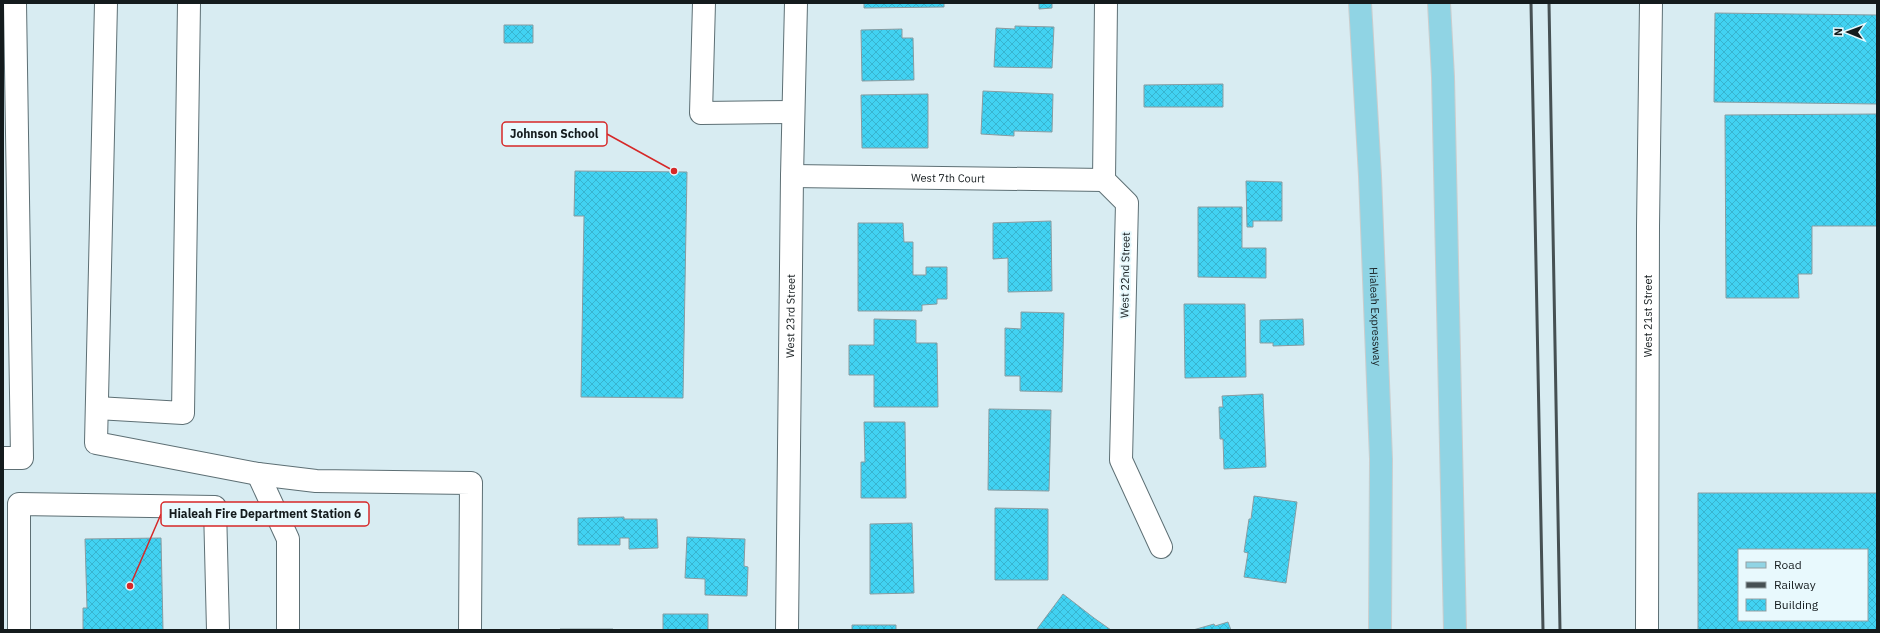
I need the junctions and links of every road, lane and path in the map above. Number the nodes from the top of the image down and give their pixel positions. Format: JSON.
{"nodes":[{"id":1,"x":15,"y":3,"type":"edge"},
{"id":2,"x":106,"y":3,"type":"edge"},
{"id":3,"x":189,"y":3,"type":"edge"},
{"id":4,"x":704,"y":3,"type":"edge"},
{"id":5,"x":796,"y":3,"type":"edge"},
{"id":6,"x":1106,"y":3,"type":"edge"},
{"id":7,"x":1360,"y":3,"type":"edge"},
{"id":8,"x":1439,"y":3,"type":"edge"},
{"id":9,"x":1651,"y":3,"type":"edge"},
{"id":10,"x":793,"y":112,"type":"junction"},
{"id":11,"x":792,"y":176,"type":"junction"},
{"id":12,"x":1104,"y":180,"type":"junction"},
{"id":13,"x":97,"y":408,"type":"junction"},
{"id":14,"x":3,"y":458,"type":"edge"},
{"id":15,"x":258,"y":474,"type":"junction"},
{"id":16,"x":1161,"y":547,"type":"dead end"},
{"id":17,"x":19,"y":630,"type":"edge"},
{"id":18,"x":218,"y":630,"type":"edge"},
{"id":19,"x":288,"y":630,"type":"edge"},
{"id":20,"x":470,"y":630,"type":"edge"},
{"id":21,"x":787,"y":630,"type":"edge"},
{"id":22,"x":1380,"y":630,"type":"edge"},
{"id":23,"x":1455,"y":630,"type":"edge"},
{"id":24,"x":1647,"y":630,"type":"edge"}],
"edges":[{"from":1,"to":14,"type":"street"},
{"from":2,"to":13,"type":"street"},
{"from":3,"to":13,"type":"street"},
{"from":4,"to":10,"type":"street"},
{"from":5,"to":10,"type":"street","name":"West 23rd Street"},
{"from":6,"to":12,"type":"street"},
{"from":7,"to":22,"type":"main road","name":"Hialeah Expressway"},
{"from":8,"to":23,"type":"main road"},
{"from":9,"to":24,"type":"street","name":"West 21st Street"},
{"from":10,"to":11,"type":"street","name":"West 23rd Street"},
{"from":11,"to":12,"type":"street","name":"West 7th Court"},
{"from":11,"to":21,"type":"street","name":"West 23rd Street"},
{"from":12,"to":16,"type":"street","name":"West 22nd Street"},
{"from":13,"to":15,"type":"street"},
{"from":15,"to":19,"type":"street"},
{"from":15,"to":20,"type":"street"},
{"from":17,"to":18,"type":"street"}]}
